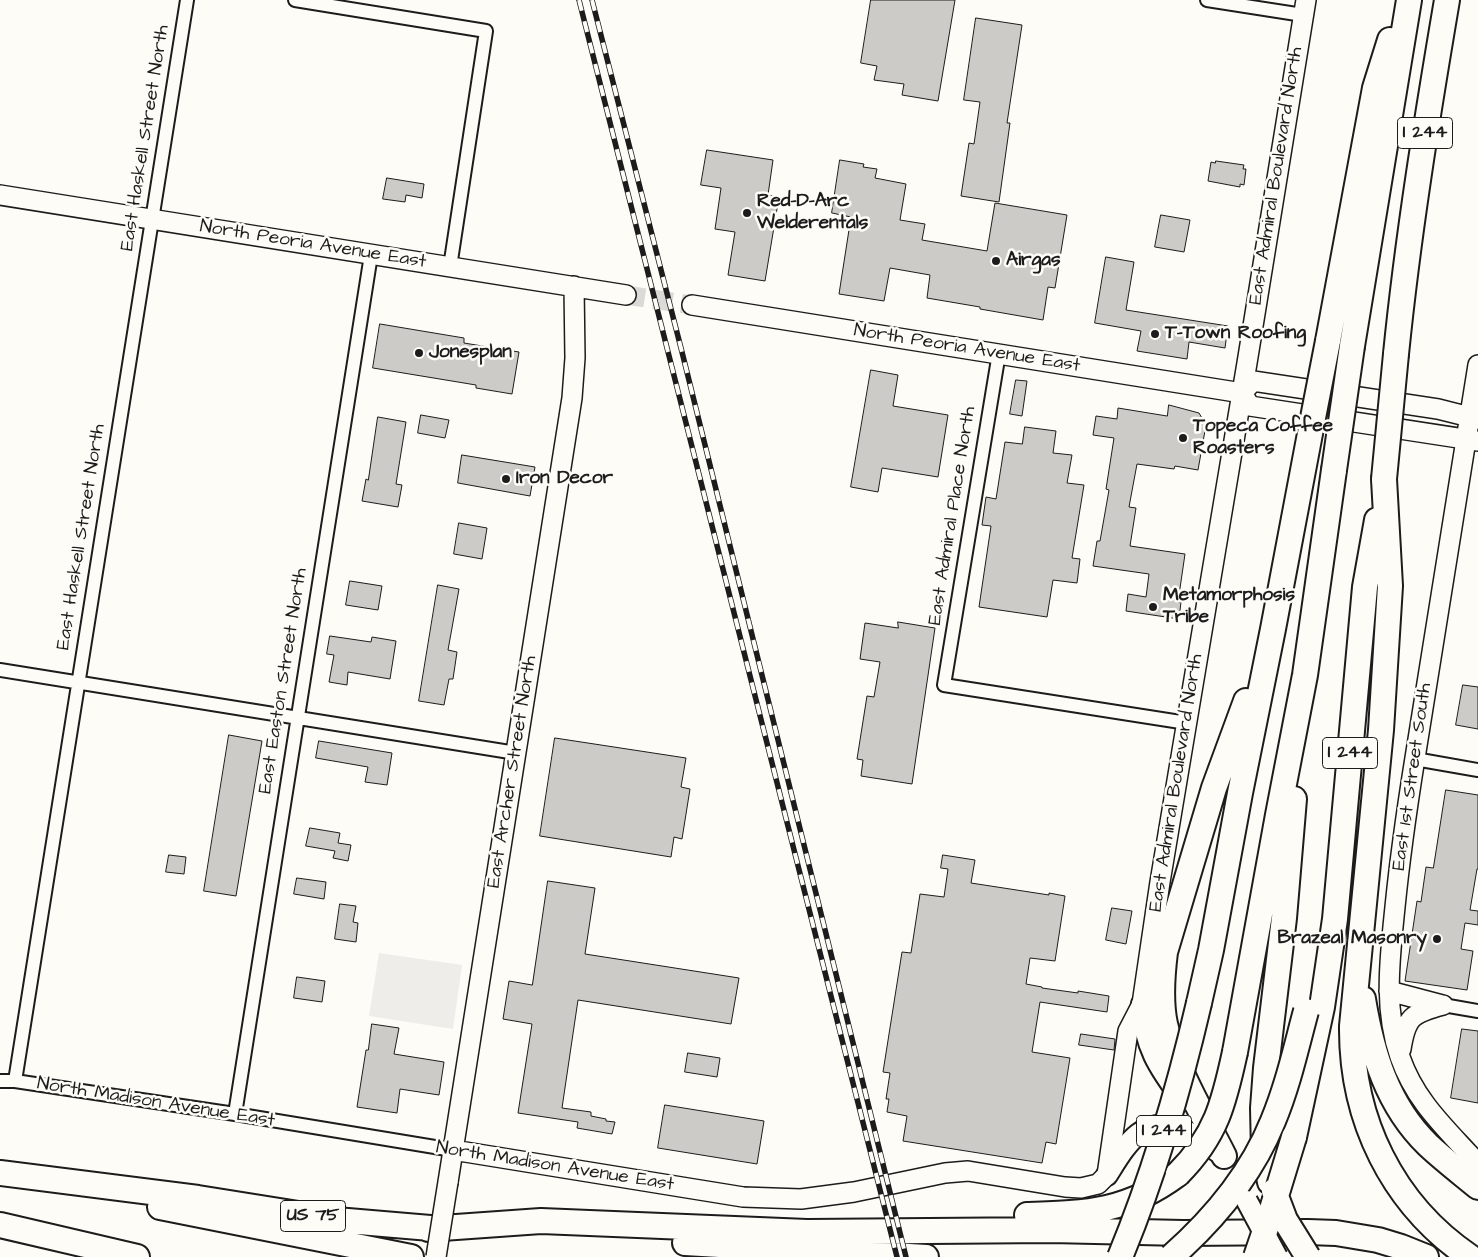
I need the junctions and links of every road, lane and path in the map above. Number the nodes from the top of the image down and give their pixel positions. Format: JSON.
{"nodes":[{"id":1,"x":187,"y":0,"type":"edge"},
{"id":2,"x":295,"y":0,"type":"edge"},
{"id":3,"x":1207,"y":0,"type":"edge"},
{"id":4,"x":1402,"y":0,"type":"edge"},
{"id":5,"x":1409,"y":0,"type":"edge"},
{"id":6,"x":1447,"y":0,"type":"edge"},
{"id":7,"x":1304,"y":8,"type":"edge"},
{"id":8,"x":0,"y":195,"type":"edge"},
{"id":9,"x":152,"y":219,"type":"junction"},
{"id":10,"x":371,"y":255,"type":"junction"},
{"id":11,"x":450,"y":267,"type":"junction"},
{"id":12,"x":574,"y":286,"type":"junction"},
{"id":13,"x":626,"y":295,"type":"tunnel mouth"},
{"id":14,"x":692,"y":305,"type":"tunnel mouth"},
{"id":15,"x":999,"y":353,"type":"junction"},
{"id":16,"x":1478,"y":365,"type":"edge"},
{"id":17,"x":1242,"y":393,"type":"junction"},
{"id":18,"x":1474,"y":418,"type":"edge"},
{"id":19,"x":1472,"y":440,"type":"edge"},
{"id":20,"x":1384,"y":479,"type":"junction"},
{"id":21,"x":1273,"y":629,"type":"junction"},
{"id":22,"x":0,"y":670,"type":"edge"},
{"id":23,"x":1305,"y":675,"type":"junction"},
{"id":24,"x":78,"y":683,"type":"junction"},
{"id":25,"x":297,"y":718,"type":"junction"},
{"id":26,"x":1187,"y":723,"type":"junction"},
{"id":27,"x":516,"y":753,"type":"junction"},
{"id":28,"x":1415,"y":759,"type":"junction"},
{"id":29,"x":1478,"y":770,"type":"edge"},
{"id":30,"x":1335,"y":919,"type":"junction"},
{"id":31,"x":1358,"y":969,"type":"junction"},
{"id":32,"x":1389,"y":991,"type":"junction"},
{"id":33,"x":1142,"y":1004,"type":"junction"},
{"id":34,"x":1443,"y":1005,"type":"junction"},
{"id":35,"x":1478,"y":1010,"type":"edge"},
{"id":36,"x":1400,"y":1057,"type":"junction"},
{"id":37,"x":0,"y":1081,"type":"edge"},
{"id":38,"x":15,"y":1081,"type":"junction"},
{"id":39,"x":235,"y":1114,"type":"junction"},
{"id":40,"x":453,"y":1150,"type":"junction"},
{"id":41,"x":1224,"y":1156,"type":"junction"},
{"id":42,"x":1478,"y":1164,"type":"edge"},
{"id":43,"x":1,"y":1173,"type":"edge"},
{"id":44,"x":1107,"y":1175,"type":"junction"},
{"id":45,"x":1478,"y":1187,"type":"edge"},
{"id":46,"x":0,"y":1225,"type":"edge"},
{"id":47,"x":428,"y":1229,"type":"junction"},
{"id":48,"x":807,"y":1232,"type":"junction"},
{"id":49,"x":137,"y":1257,"type":"edge"},
{"id":50,"x":411,"y":1257,"type":"edge"},
{"id":51,"x":436,"y":1257,"type":"edge"},
{"id":52,"x":926,"y":1257,"type":"edge"},
{"id":53,"x":1120,"y":1257,"type":"edge"},
{"id":54,"x":1171,"y":1257,"type":"edge"},
{"id":55,"x":1256,"y":1257,"type":"edge"},
{"id":56,"x":1277,"y":1257,"type":"edge"},
{"id":57,"x":1308,"y":1257,"type":"edge"},
{"id":58,"x":1426,"y":1257,"type":"edge"},
{"id":59,"x":1470,"y":1257,"type":"edge"}],
"edges":[{"from":1,"to":9,"type":"street","name":"East Haskell Street North"},
{"from":2,"to":11,"type":"street"},
{"from":3,"to":7,"type":"street"},
{"from":4,"to":21,"type":"highway","number":"I 244","bridge":true},
{"from":5,"to":23,"type":"highway","bridge":true},
{"from":6,"to":20,"type":"highway","number":"I 244","bridge":true},
{"from":7,"to":17,"type":"street","name":"East Admiral Boulevard North"},
{"from":8,"to":9,"type":"street","name":"North Peoria Avenue East"},
{"from":9,"to":10,"type":"street","name":"North Peoria Avenue East"},
{"from":9,"to":24,"type":"street","name":"East Haskell Street North"},
{"from":10,"to":11,"type":"street","name":"North Peoria Avenue East"},
{"from":10,"to":25,"type":"street","name":"East Easton Street North"},
{"from":11,"to":12,"type":"street","name":"North Peoria Avenue East"},
{"from":12,"to":13,"type":"street","name":"North Peoria Avenue East"},
{"from":12,"to":27,"type":"street","name":"East Archer Street North"},
{"from":14,"to":15,"type":"street","name":"North Peoria Avenue East"},
{"from":15,"to":17,"type":"street","name":"North Peoria Avenue East"},
{"from":15,"to":26,"type":"street","name":"East Admiral Place North"},
{"from":16,"to":18,"type":"street","name":"East 1st Street South"},
{"from":17,"to":18,"type":"street"},
{"from":17,"to":19,"type":"street"},
{"from":17,"to":26,"type":"street","name":"East Admiral Boulevard North"},
{"from":18,"to":19,"type":"street","name":"East 1st Street South"},
{"from":19,"to":28,"type":"street","name":"East 1st Street South"},
{"from":20,"to":30,"type":"highway","number":"I 244"},
{"from":20,"to":31,"type":"highway"},
{"from":21,"to":41,"type":"highway"},
{"from":21,"to":53,"type":"highway","number":"I 244","bridge":true},
{"from":22,"to":24,"type":"street"},
{"from":23,"to":48,"type":"highway","bridge":true},
{"from":23,"to":57,"type":"highway","bridge":true},
{"from":24,"to":25,"type":"street"},
{"from":24,"to":38,"type":"street","name":"East Haskell Street North"},
{"from":25,"to":27,"type":"street"},
{"from":25,"to":39,"type":"street","name":"East Easton Street North"},
{"from":26,"to":33,"type":"street","name":"East Admiral Boulevard North"},
{"from":27,"to":40,"type":"street","name":"East Archer Street North"},
{"from":28,"to":29,"type":"street"},
{"from":28,"to":32,"type":"street","name":"East 1st Street South"},
{"from":30,"to":54,"type":"highway","bridge":true},
{"from":30,"to":55,"type":"highway","number":"I 244","bridge":true},
{"from":31,"to":45,"type":"highway"},
{"from":31,"to":59,"type":"highway"},
{"from":32,"to":34,"type":"street"},
{"from":32,"to":36,"type":"street","name":"East 1st Street South"},
{"from":33,"to":41,"type":"main road"},
{"from":33,"to":44,"type":"street","name":"East Admiral Boulevard North"},
{"from":34,"to":35,"type":"street"},
{"from":34,"to":36,"type":"street"},
{"from":36,"to":42,"type":"street","name":"East 1st Street South"},
{"from":37,"to":38,"type":"street","name":"North Madison Avenue East"},
{"from":38,"to":39,"type":"street","name":"North Madison Avenue East"},
{"from":39,"to":40,"type":"street","name":"North Madison Avenue East"},
{"from":40,"to":44,"type":"street","name":"North Madison Avenue East"},
{"from":40,"to":51,"type":"street","name":"East Archer Street North","bridge":true},
{"from":41,"to":44,"type":"main road"},
{"from":41,"to":56,"type":"main road","bridge":true},
{"from":43,"to":47,"type":"highway","number":"US 75"},
{"from":43,"to":50,"type":"highway"},
{"from":46,"to":49,"type":"highway"},
{"from":47,"to":48,"type":"highway"},
{"from":47,"to":52,"type":"highway","number":"US 75"},
{"from":48,"to":58,"type":"highway"}]}
